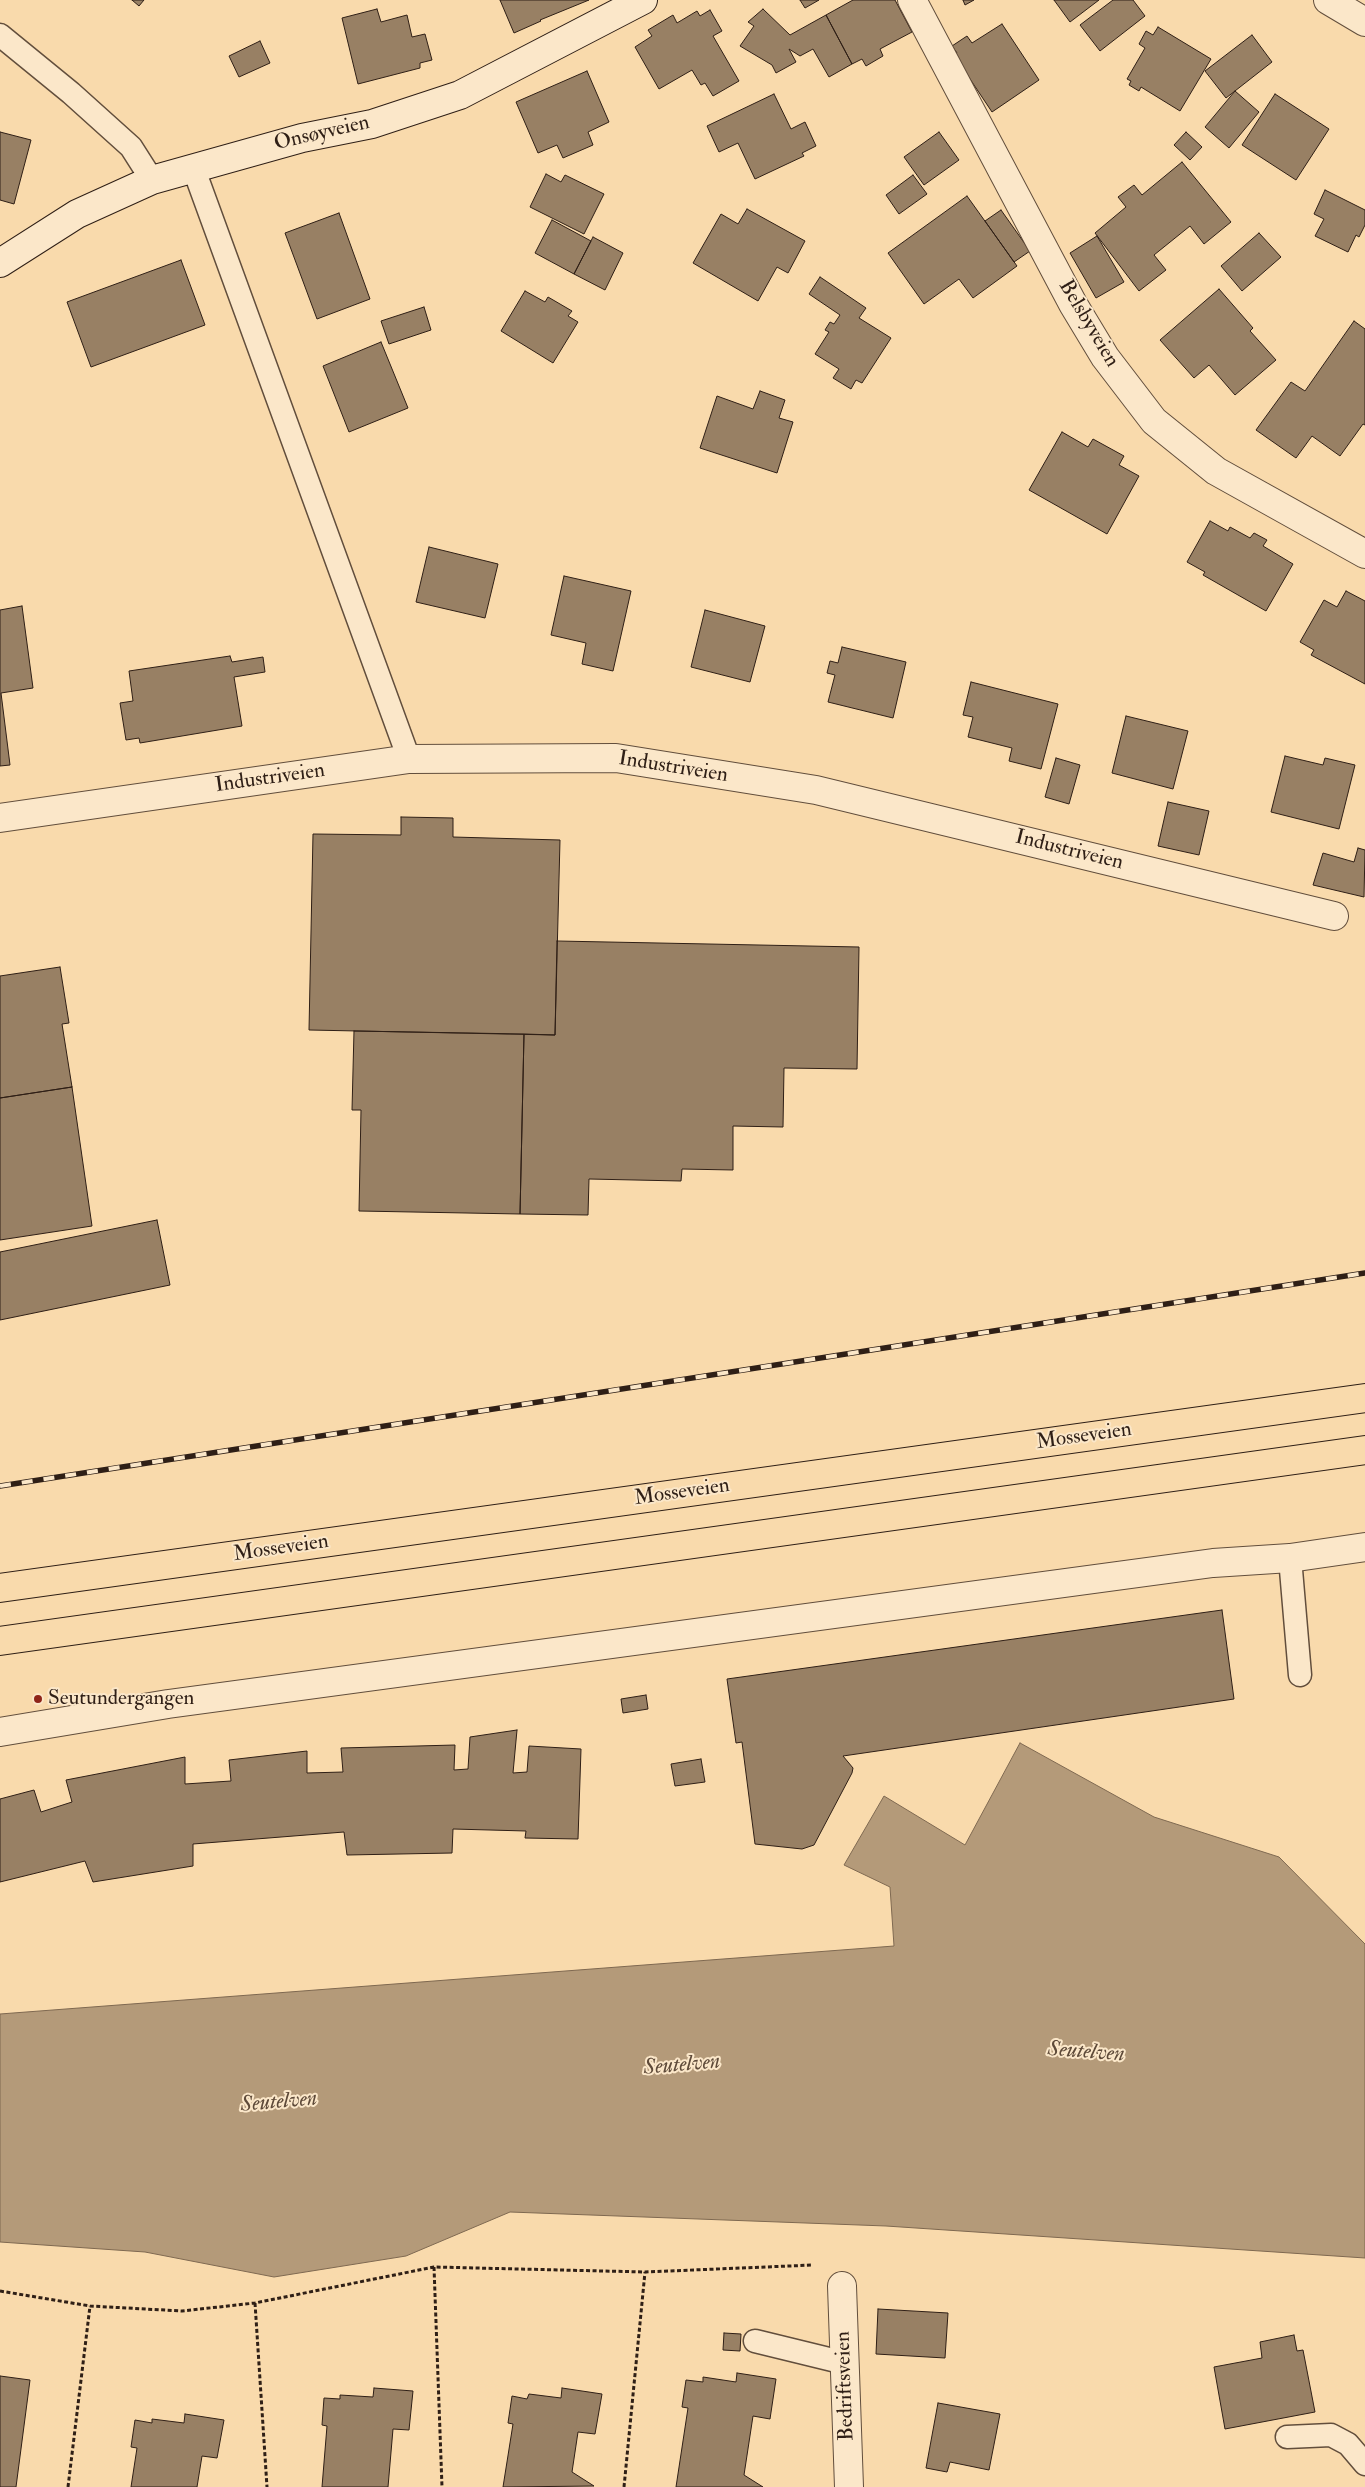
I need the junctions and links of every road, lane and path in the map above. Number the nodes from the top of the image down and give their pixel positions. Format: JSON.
{"nodes":[{"id":1,"x":643,"y":0,"type":"edge"},
{"id":2,"x":912,"y":0,"type":"edge"},
{"id":3,"x":1328,"y":0,"type":"edge"},
{"id":4,"x":1365,"y":22,"type":"edge"},
{"id":5,"x":0,"y":35,"type":"edge"},
{"id":6,"x":193,"y":167,"type":"junction"},
{"id":7,"x":152,"y":180,"type":"junction"},
{"id":8,"x":0,"y":263,"type":"edge"},
{"id":9,"x":1365,"y":554,"type":"edge"},
{"id":10,"x":409,"y":759,"type":"junction"},
{"id":11,"x":0,"y":818,"type":"edge"},
{"id":12,"x":1334,"y":916,"type":"dead end"},
{"id":13,"x":1365,"y":1398,"type":"edge"},
{"id":14,"x":1365,"y":1450,"type":"edge"},
{"id":15,"x":1365,"y":1547,"type":"edge"},
{"id":16,"x":1290,"y":1558,"type":"junction"},
{"id":17,"x":0,"y":1588,"type":"edge"},
{"id":18,"x":0,"y":1641,"type":"edge"},
{"id":19,"x":1300,"y":1674,"type":"dead end"},
{"id":20,"x":0,"y":1732,"type":"edge"},
{"id":21,"x":434,"y":2268,"type":"junction"},
{"id":22,"x":645,"y":2272,"type":"junction"},
{"id":23,"x":842,"y":2286,"type":"joint"},
{"id":24,"x":0,"y":2292,"type":"edge"},
{"id":25,"x":255,"y":2303,"type":"junction"},
{"id":26,"x":90,"y":2306,"type":"junction"},
{"id":27,"x":755,"y":2341,"type":"dead end"},
{"id":28,"x":845,"y":2363,"type":"junction"},
{"id":29,"x":1287,"y":2437,"type":"dead end"},
{"id":30,"x":1365,"y":2464,"type":"edge"},
{"id":31,"x":68,"y":2487,"type":"edge"},
{"id":32,"x":267,"y":2487,"type":"edge"},
{"id":33,"x":442,"y":2487,"type":"edge"},
{"id":34,"x":624,"y":2487,"type":"edge"},
{"id":35,"x":849,"y":2487,"type":"edge"}],
"edges":[{"from":1,"to":6,"type":"street","name":"Onsøyveien"},
{"from":2,"to":9,"type":"street","name":"Belsbyveien"},
{"from":3,"to":4,"type":"street"},
{"from":5,"to":7,"type":"lane"},
{"from":6,"to":7,"type":"street","name":"Onsøyveien"},
{"from":6,"to":10,"type":"lane"},
{"from":7,"to":8,"type":"street","name":"Onsøyveien"},
{"from":10,"to":11,"type":"street","name":"Industriveien"},
{"from":10,"to":12,"type":"street","name":"Industriveien"},
{"from":13,"to":17,"type":"highway","name":"Mosseveien"},
{"from":14,"to":18,"type":"highway"},
{"from":15,"to":16,"type":"street"},
{"from":16,"to":19,"type":"lane"},
{"from":16,"to":20,"type":"street"},
{"from":21,"to":22,"type":"path"},
{"from":21,"to":25,"type":"path"},
{"from":21,"to":33,"type":"path"},
{"from":22,"to":23,"type":"path"},
{"from":22,"to":34,"type":"path"},
{"from":23,"to":28,"type":"street","name":"Bedriftsveien"},
{"from":24,"to":26,"type":"path"},
{"from":25,"to":26,"type":"path"},
{"from":25,"to":32,"type":"path"},
{"from":26,"to":31,"type":"path"},
{"from":27,"to":28,"type":"lane"},
{"from":28,"to":35,"type":"street","name":"Bedriftsveien"},
{"from":29,"to":30,"type":"lane"}]}
